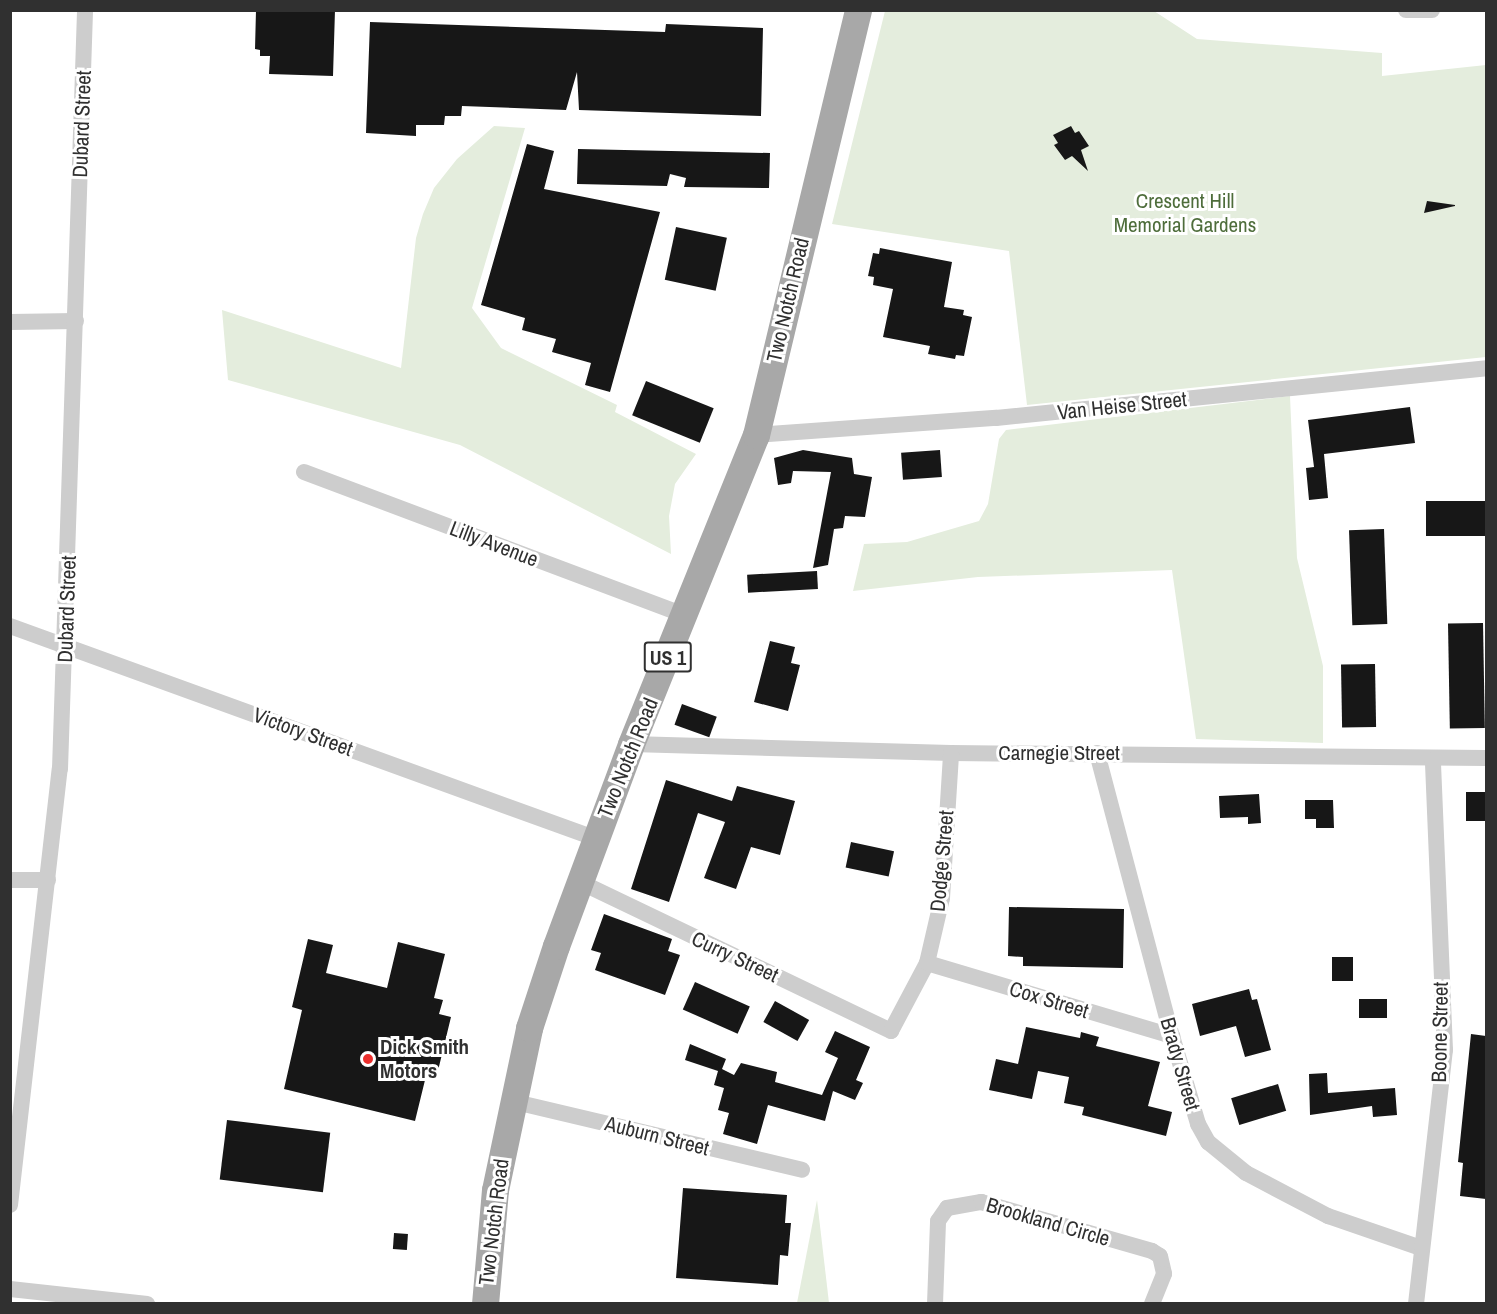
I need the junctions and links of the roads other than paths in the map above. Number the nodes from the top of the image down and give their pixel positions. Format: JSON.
{"nodes":[{"id":1,"x":85,"y":10,"type":"edge"},
{"id":2,"x":858,"y":10,"type":"edge"},
{"id":3,"x":1406,"y":10,"type":"edge"},
{"id":4,"x":1432,"y":10,"type":"edge"},
{"id":5,"x":76,"y":321,"type":"junction"},
{"id":6,"x":10,"y":322,"type":"edge"},
{"id":7,"x":1486,"y":368,"type":"edge"},
{"id":8,"x":756,"y":435,"type":"junction"},
{"id":9,"x":304,"y":472,"type":"dead end"},
{"id":10,"x":685,"y":615,"type":"junction"},
{"id":11,"x":10,"y":626,"type":"edge"},
{"id":12,"x":66,"y":646,"type":"junction"},
{"id":13,"x":631,"y":744,"type":"junction"},
{"id":14,"x":951,"y":753,"type":"junction"},
{"id":15,"x":1097,"y":753,"type":"junction"},
{"id":16,"x":1486,"y":758,"type":"edge"},
{"id":17,"x":1433,"y":760,"type":"junction"},
{"id":18,"x":597,"y":839,"type":"junction"},
{"id":19,"x":10,"y":880,"type":"edge"},
{"id":20,"x":48,"y":880,"type":"junction"},
{"id":21,"x":580,"y":882,"type":"junction"},
{"id":22,"x":927,"y":963,"type":"junction"},
{"id":23,"x":891,"y":1031,"type":"joint"},
{"id":24,"x":1172,"y":1036,"type":"junction"},
{"id":25,"x":512,"y":1101,"type":"junction"},
{"id":26,"x":802,"y":1170,"type":"dead end"},
{"id":27,"x":10,"y":1206,"type":"edge"},
{"id":28,"x":1420,"y":1248,"type":"junction"},
{"id":29,"x":10,"y":1289,"type":"edge"},
{"id":30,"x":147,"y":1304,"type":"edge"},
{"id":31,"x":485,"y":1304,"type":"edge"},
{"id":32,"x":935,"y":1304,"type":"edge"},
{"id":33,"x":1152,"y":1304,"type":"edge"},
{"id":34,"x":1416,"y":1304,"type":"edge"}],
"edges":[{"from":1,"to":5,"type":"street","name":"Dubard Street"},
{"from":2,"to":8,"type":"main road","name":"Two Notch Road","number":"US 1"},
{"from":3,"to":4,"type":"street"},
{"from":5,"to":6,"type":"street"},
{"from":5,"to":12,"type":"street","name":"Dubard Street"},
{"from":7,"to":8,"type":"street","name":"Van Heise Street"},
{"from":8,"to":10,"type":"main road","name":"Two Notch Road","number":"US 1"},
{"from":9,"to":10,"type":"street","name":"Lilly Avenue"},
{"from":10,"to":13,"type":"main road","name":"Two Notch Road","number":"US 1"},
{"from":11,"to":12,"type":"street","name":"Victory Street"},
{"from":12,"to":18,"type":"street","name":"Victory Street"},
{"from":12,"to":20,"type":"street","name":"Dubard Street"},
{"from":13,"to":14,"type":"street","name":"Carnegie Street"},
{"from":13,"to":18,"type":"main road","name":"Two Notch Road","number":"US 1"},
{"from":14,"to":15,"type":"street","name":"Carnegie Street"},
{"from":14,"to":22,"type":"street","name":"Dodge Street"},
{"from":15,"to":17,"type":"street","name":"Carnegie Street"},
{"from":15,"to":24,"type":"street","name":"Brady Street"},
{"from":16,"to":17,"type":"street","name":"Carnegie Street"},
{"from":17,"to":28,"type":"street","name":"Boone Street"},
{"from":18,"to":21,"type":"main road","name":"Two Notch Road","number":"US 1"},
{"from":19,"to":20,"type":"street"},
{"from":20,"to":27,"type":"street","name":"Dubard Street"},
{"from":21,"to":23,"type":"street","name":"Curry Street"},
{"from":21,"to":25,"type":"main road","name":"Two Notch Road","number":"US 1"},
{"from":22,"to":23,"type":"street","name":"Dodge Street"},
{"from":22,"to":24,"type":"street","name":"Cox Street"},
{"from":24,"to":28,"type":"street","name":"Brady Street"},
{"from":25,"to":26,"type":"street","name":"Auburn Street"},
{"from":25,"to":31,"type":"main road","name":"Two Notch Road","number":"US 1"},
{"from":28,"to":34,"type":"street","name":"Boone Street"},
{"from":29,"to":30,"type":"street"},
{"from":32,"to":33,"type":"street","name":"Brookland Circle"}]}
